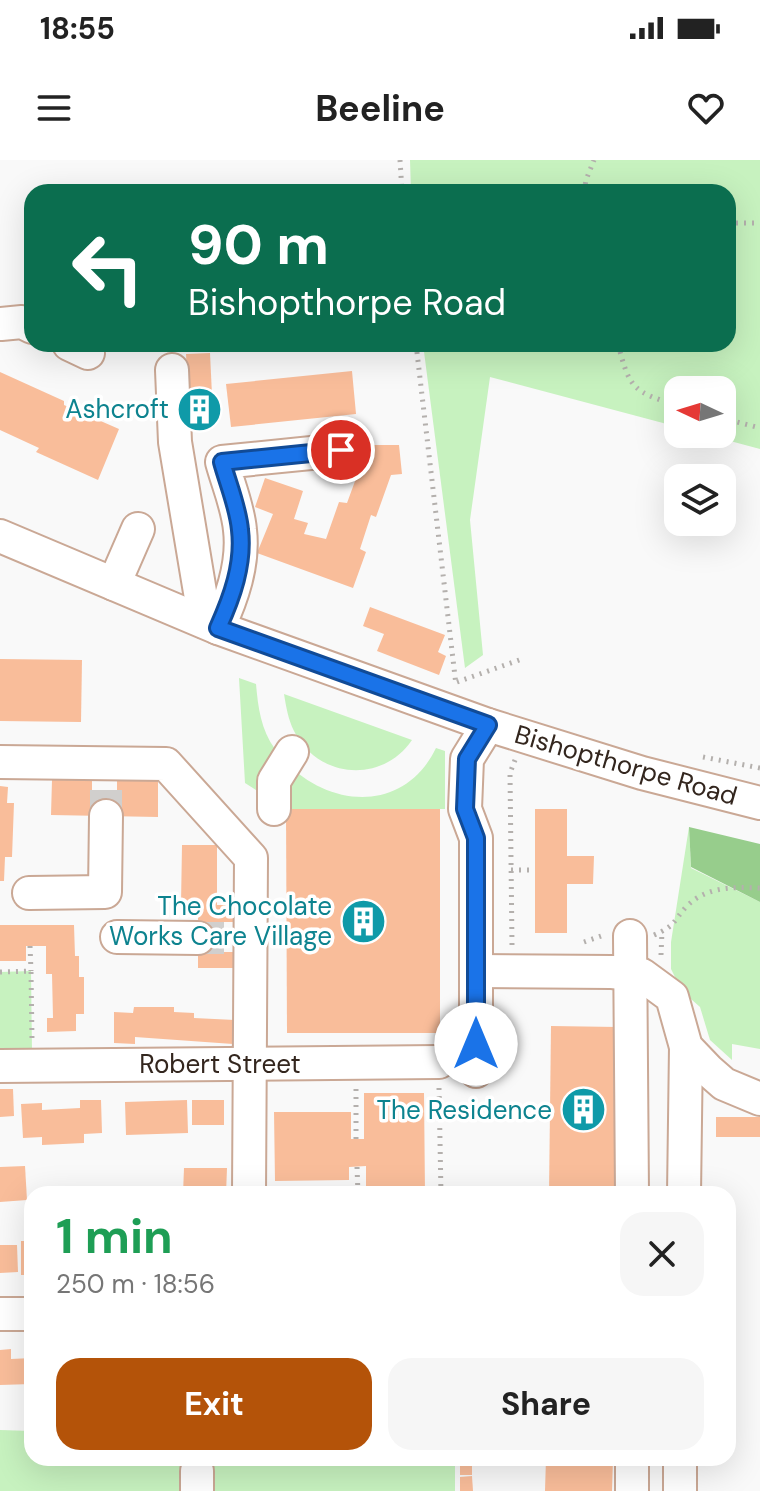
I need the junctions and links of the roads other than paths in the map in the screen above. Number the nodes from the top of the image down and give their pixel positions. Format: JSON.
{"nodes":[{"id":1,"x":172,"y":370,"type":"dead end"},
{"id":2,"x":341,"y":450,"type":"dead end"},
{"id":3,"x":138,"y":529,"type":"dead end"},
{"id":4,"x":0,"y":536,"type":"edge"},
{"id":5,"x":114,"y":584,"type":"junction"},
{"id":6,"x":212,"y":625,"type":"junction"},
{"id":7,"x":488,"y":725,"type":"junction"},
{"id":8,"x":292,"y":752,"type":"dead end"},
{"id":9,"x":0,"y":762,"type":"edge"},
{"id":10,"x":106,"y":790,"type":"junction"},
{"id":11,"x":760,"y":803,"type":"edge"},
{"id":12,"x":274,"y":809,"type":"dead end"},
{"id":13,"x":29,"y":893,"type":"dead end"},
{"id":14,"x":630,"y":936,"type":"road end"},
{"id":15,"x":117,"y":937,"type":"dead end"},
{"id":16,"x":224,"y":938,"type":"junction"},
{"id":17,"x":476,"y":971,"type":"junction"},
{"id":18,"x":631,"y":973,"type":"junction"},
{"id":19,"x":686,"y":1047,"type":"junction"},
{"id":20,"x":439,"y":1062,"type":"dead end"},
{"id":21,"x":250,"y":1064,"type":"junction"},
{"id":22,"x":16,"y":1066,"type":"edge"},
{"id":23,"x":476,"y":1071,"type":"dead end"},
{"id":24,"x":760,"y":1099,"type":"edge"},
{"id":25,"x":249,"y":1186,"type":"edge"},
{"id":26,"x":632,"y":1186,"type":"edge"},
{"id":27,"x":684,"y":1186,"type":"edge"},
{"id":28,"x":0,"y":1314,"type":"edge"},
{"id":29,"x":24,"y":1314,"type":"edge"},
{"id":30,"x":632,"y":1466,"type":"edge"},
{"id":31,"x":680,"y":1466,"type":"edge"},
{"id":32,"x":632,"y":1491,"type":"edge"},
{"id":33,"x":680,"y":1491,"type":"edge"}],
"edges":[{"from":1,"to":6,"type":"street"},
{"from":2,"to":6,"type":"street"},
{"from":3,"to":5,"type":"street"},
{"from":4,"to":5,"type":"street","name":"Bishopthorpe Road"},
{"from":5,"to":6,"type":"street","name":"Bishopthorpe Road"},
{"from":6,"to":7,"type":"street","name":"Bishopthorpe Road"},
{"from":7,"to":11,"type":"street","name":"Bishopthorpe Road"},
{"from":7,"to":17,"type":"street"},
{"from":8,"to":12,"type":"street"},
{"from":9,"to":10,"type":"street"},
{"from":10,"to":13,"type":"street"},
{"from":10,"to":16,"type":"street"},
{"from":14,"to":18,"type":"street"},
{"from":15,"to":16,"type":"street"},
{"from":16,"to":21,"type":"street"},
{"from":17,"to":18,"type":"street"},
{"from":17,"to":23,"type":"street"},
{"from":18,"to":19,"type":"street"},
{"from":18,"to":26,"type":"street"},
{"from":19,"to":24,"type":"street"},
{"from":19,"to":27,"type":"street"},
{"from":20,"to":21,"type":"street","name":"Robert Street"},
{"from":21,"to":22,"type":"street","name":"Robert Street"},
{"from":21,"to":25,"type":"street"},
{"from":28,"to":29,"type":"street"},
{"from":30,"to":32,"type":"street"},
{"from":31,"to":33,"type":"street"}]}
